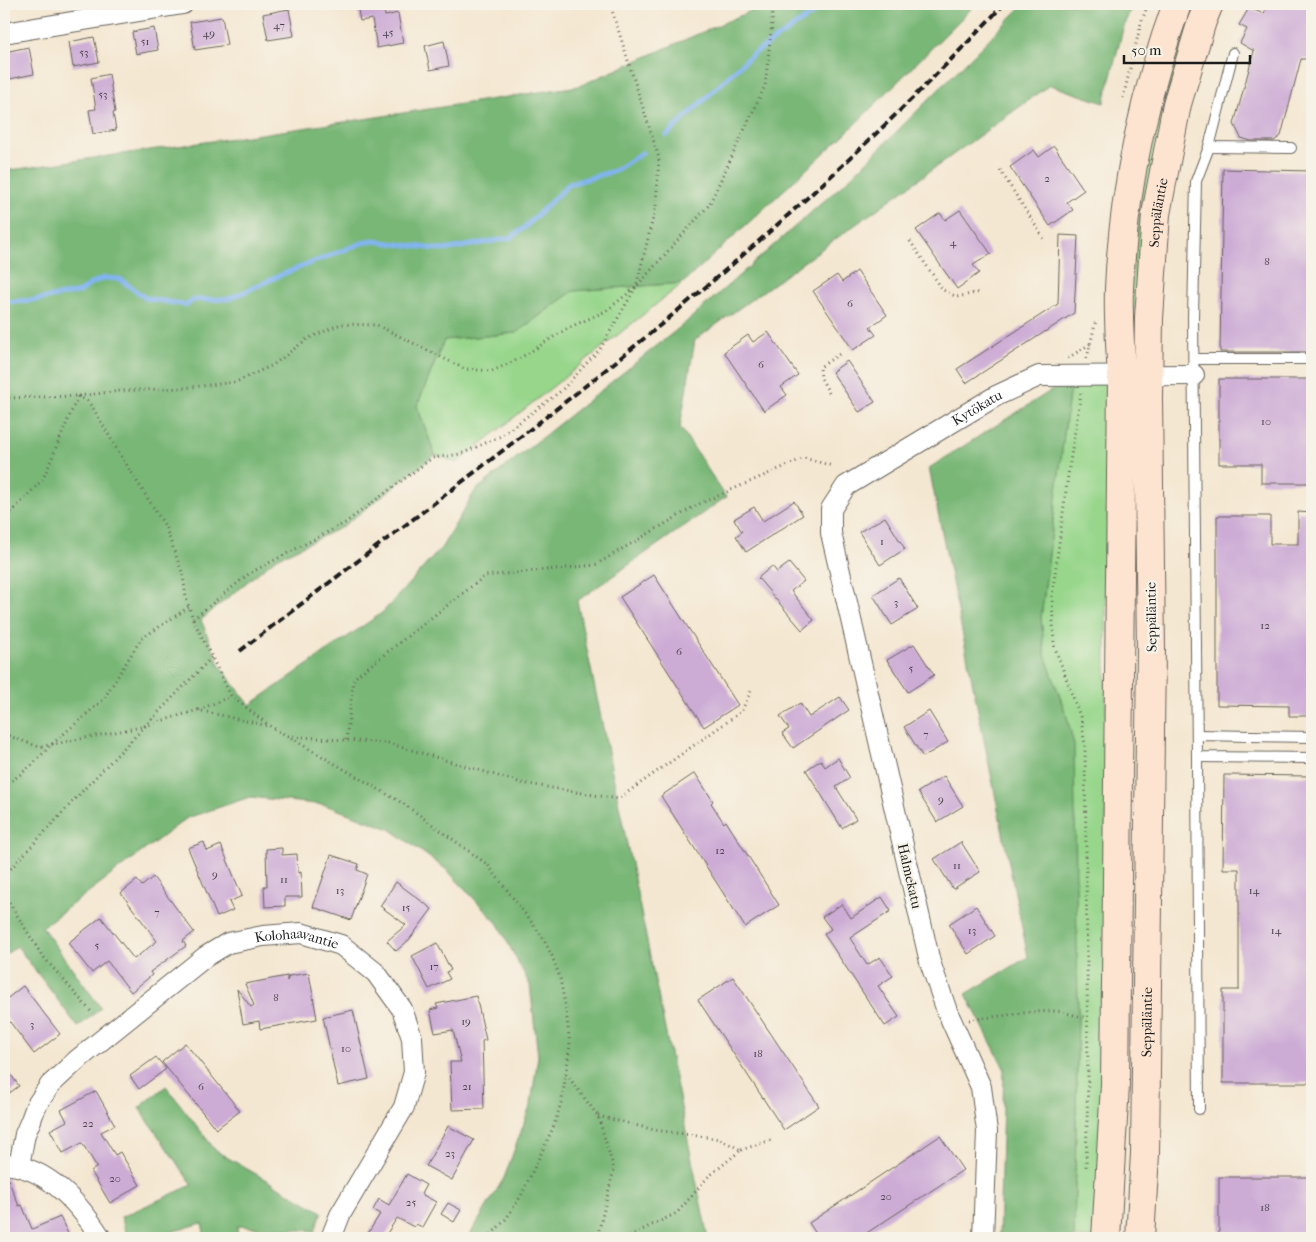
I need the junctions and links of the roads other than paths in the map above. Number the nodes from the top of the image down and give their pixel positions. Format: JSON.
{"nodes":[{"id":1,"x":183,"y":4,"type":"edge"},
{"id":2,"x":1177,"y":4,"type":"edge"},
{"id":3,"x":1209,"y":4,"type":"edge"},
{"id":4,"x":4,"y":32,"type":"edge"},
{"id":5,"x":1233,"y":53,"type":"dead end"},
{"id":6,"x":1209,"y":147,"type":"junction"},
{"id":7,"x":1291,"y":148,"type":"dead end"},
{"id":8,"x":1312,"y":359,"type":"edge"},
{"id":9,"x":1194,"y":367,"type":"junction"},
{"id":10,"x":1149,"y":374,"type":"junction"},
{"id":11,"x":1122,"y":376,"type":"junction"},
{"id":12,"x":831,"y":509,"type":"joint"},
{"id":13,"x":1197,"y":735,"type":"junction"},
{"id":14,"x":1312,"y":737,"type":"edge"},
{"id":15,"x":1197,"y":757,"type":"junction"},
{"id":16,"x":1312,"y":758,"type":"edge"},
{"id":17,"x":1199,"y":1109,"type":"dead end"},
{"id":18,"x":11,"y":1165,"type":"edge"},
{"id":19,"x":101,"y":1238,"type":"edge"},
{"id":20,"x":331,"y":1238,"type":"edge"},
{"id":21,"x":983,"y":1238,"type":"edge"},
{"id":22,"x":1106,"y":1238,"type":"edge"},
{"id":23,"x":1140,"y":1238,"type":"edge"}],
"edges":[{"from":1,"to":4,"type":"street"},
{"from":2,"to":11,"type":"main road"},
{"from":3,"to":10,"type":"main road","name":"Seppäläntie"},
{"from":5,"to":6,"type":"lane"},
{"from":6,"to":7,"type":"lane"},
{"from":6,"to":9,"type":"lane"},
{"from":8,"to":9,"type":"lane"},
{"from":9,"to":10,"type":"street","name":"Kytökatu"},
{"from":9,"to":13,"type":"lane"},
{"from":10,"to":11,"type":"street","name":"Kytökatu"},
{"from":10,"to":23,"type":"main road","name":"Seppäläntie"},
{"from":11,"to":12,"type":"street","name":"Kytökatu"},
{"from":11,"to":22,"type":"main road"},
{"from":12,"to":21,"type":"street","name":"Halmekatu"},
{"from":13,"to":14,"type":"lane"},
{"from":13,"to":15,"type":"lane"},
{"from":15,"to":16,"type":"lane"},
{"from":15,"to":17,"type":"lane"},
{"from":18,"to":19,"type":"street"},
{"from":18,"to":20,"type":"street","name":"Kolohaavantie"}]}
